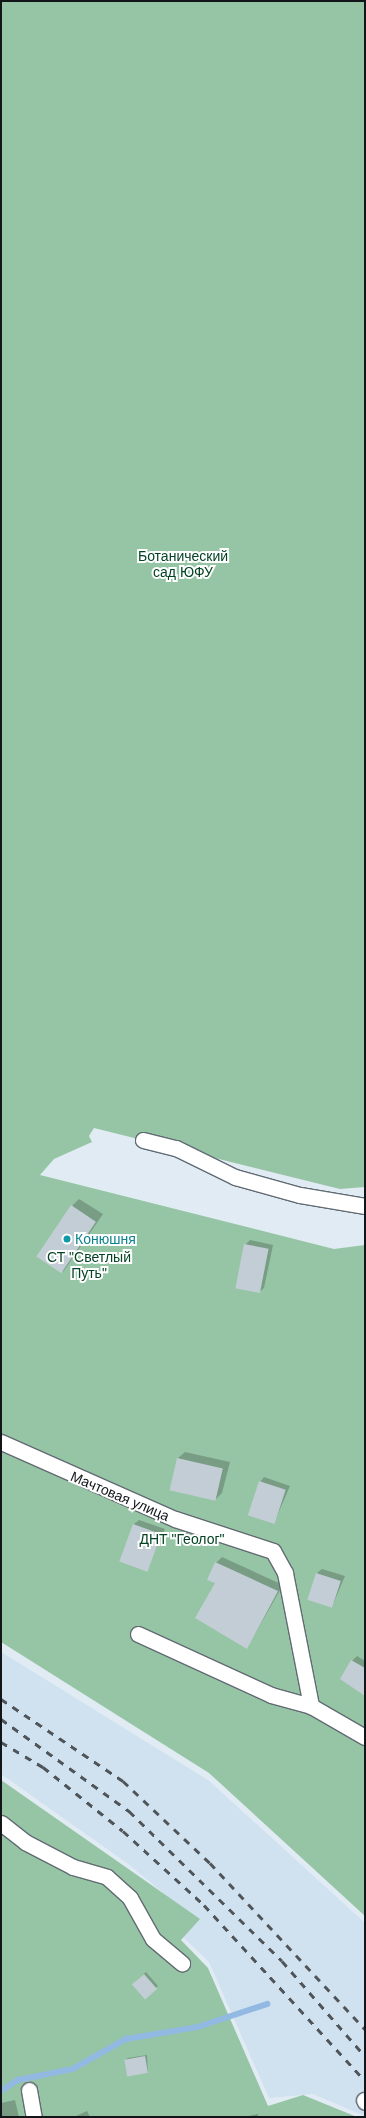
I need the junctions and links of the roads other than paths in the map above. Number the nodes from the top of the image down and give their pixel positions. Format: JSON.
{"nodes":[{"id":1,"x":143,"y":1140,"type":"dead end"},
{"id":2,"x":365,"y":1206,"type":"edge"},
{"id":3,"x":1,"y":1442,"type":"edge"},
{"id":4,"x":138,"y":1634,"type":"dead end"},
{"id":5,"x":311,"y":1706,"type":"junction"},
{"id":6,"x":365,"y":1737,"type":"edge"},
{"id":7,"x":1,"y":1823,"type":"edge"},
{"id":8,"x":182,"y":1963,"type":"dead end"},
{"id":9,"x":29,"y":2090,"type":"dead end"},
{"id":10,"x":34,"y":2117,"type":"edge"}],
"edges":[{"from":1,"to":2,"type":"street"},
{"from":3,"to":5,"type":"street","name":"Мачтовая улица"},
{"from":4,"to":5,"type":"street"},
{"from":5,"to":6,"type":"street"},
{"from":7,"to":8,"type":"street"},
{"from":9,"to":10,"type":"street"}]}
